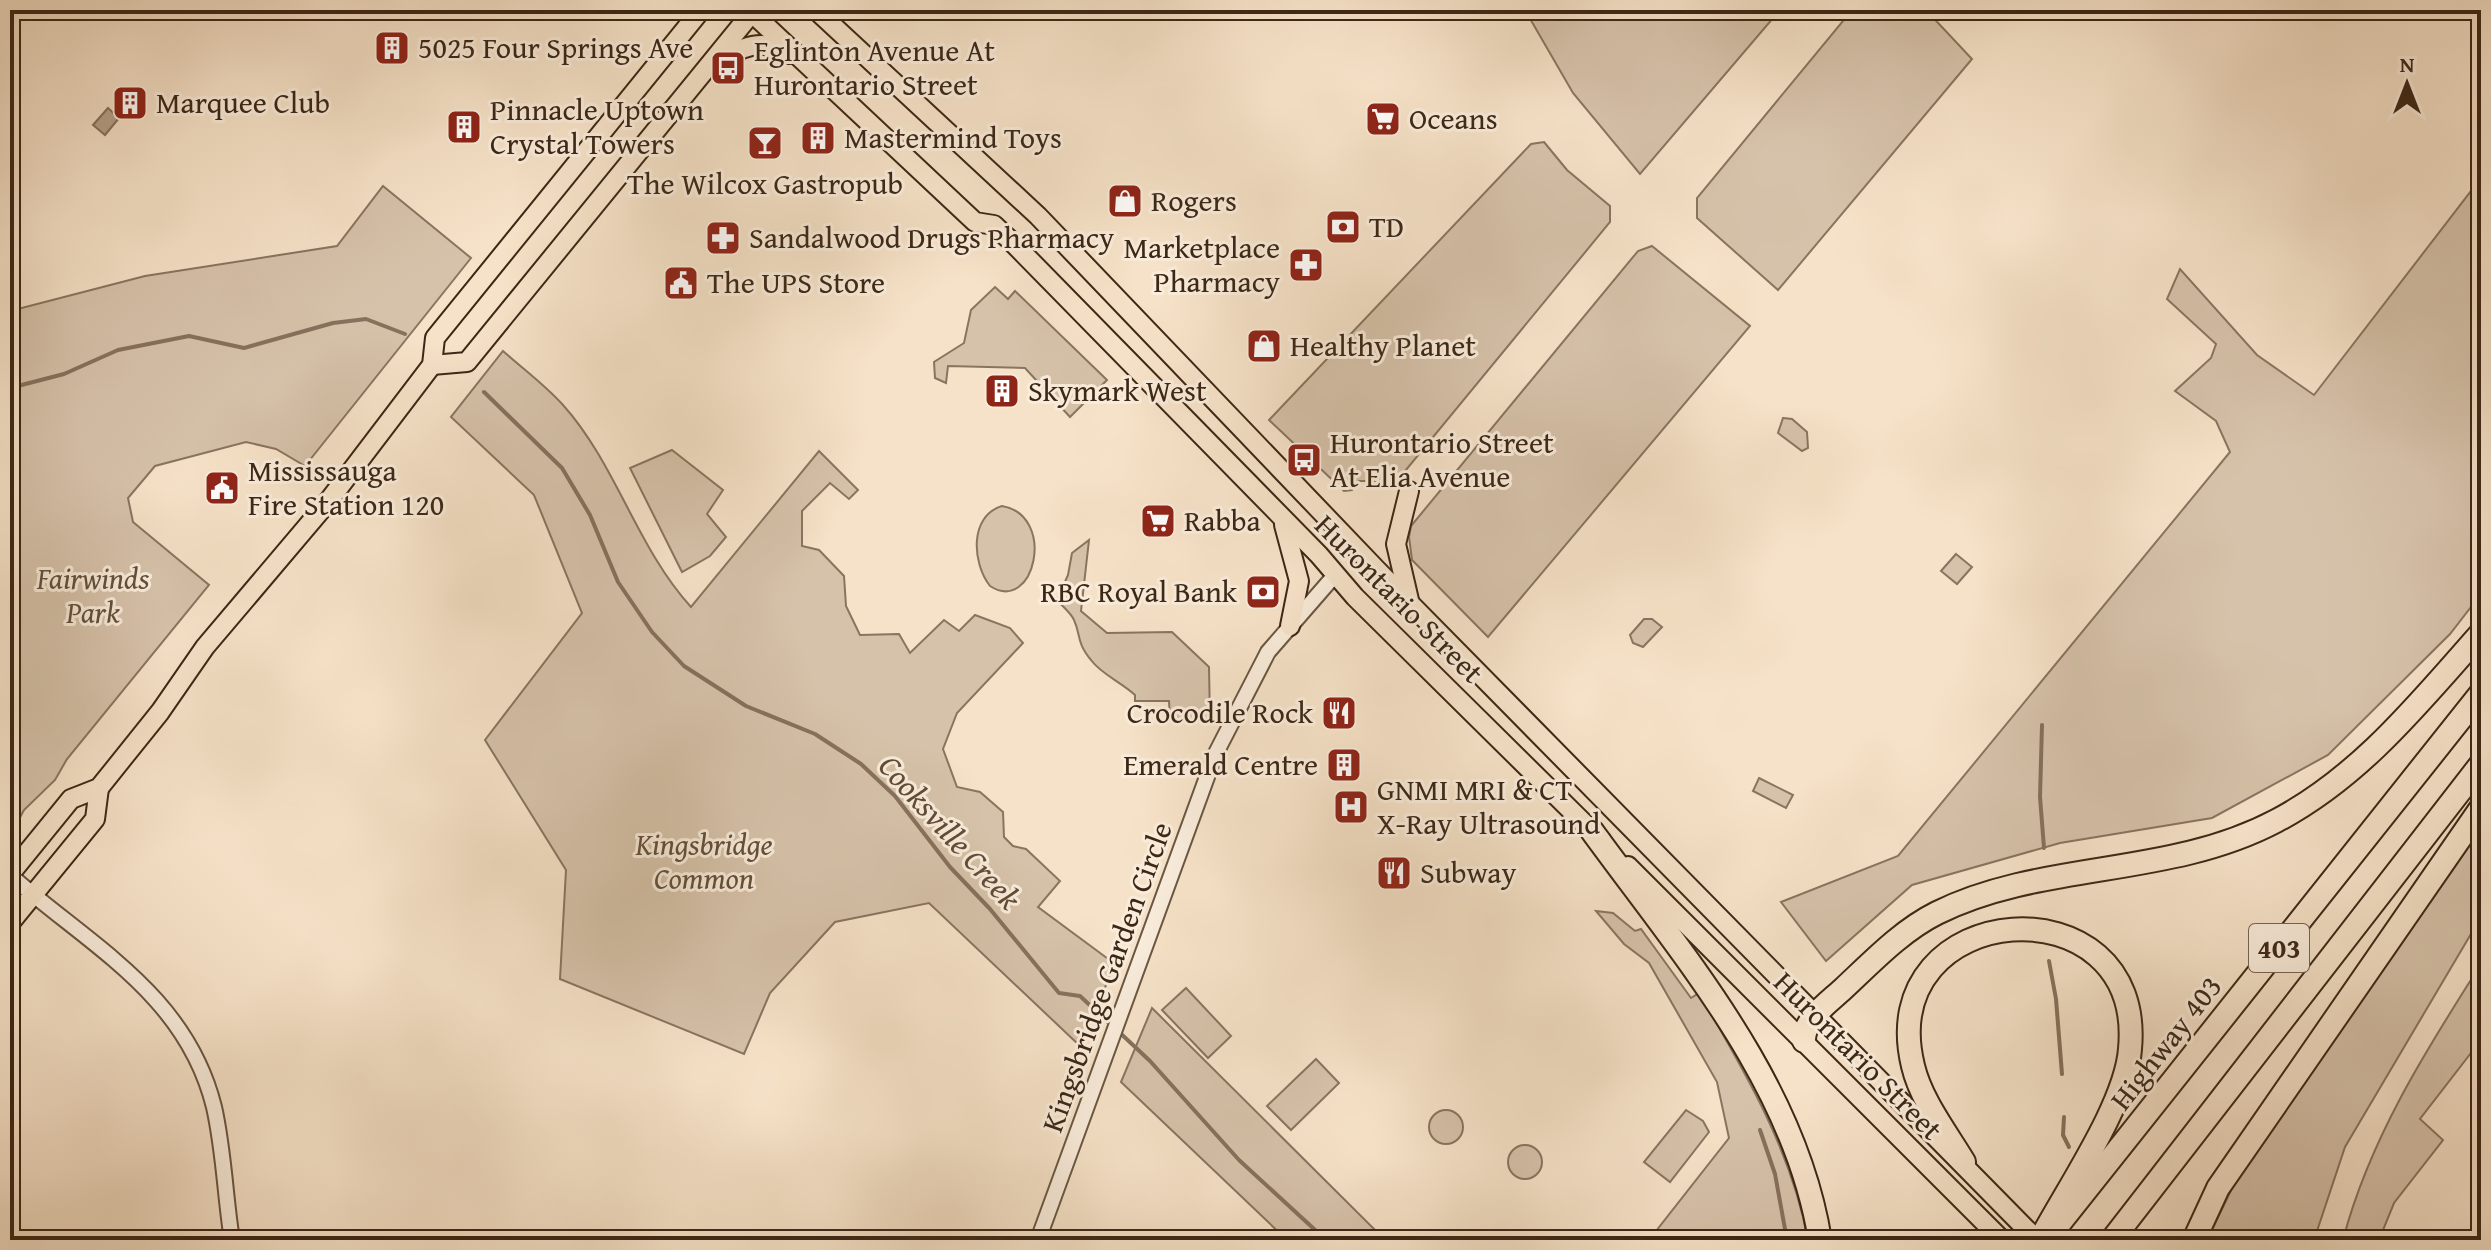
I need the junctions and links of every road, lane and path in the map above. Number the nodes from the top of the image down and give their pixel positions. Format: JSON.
{"nodes":[{"id":1,"x":690,"y":10,"type":"edge"},
{"id":2,"x":701,"y":10,"type":"edge"},
{"id":3,"x":816,"y":10,"type":"edge"},
{"id":4,"x":752,"y":11,"type":"edge"},
{"id":5,"x":676,"y":40,"type":"junction"},
{"id":6,"x":816,"y":73,"type":"junction"},
{"id":7,"x":676,"y":106,"type":"junction"},
{"id":8,"x":432,"y":365,"type":"junction"},
{"id":9,"x":1409,"y":491,"type":"dead end"},
{"id":10,"x":1284,"y":523,"type":"junction"},
{"id":11,"x":1335,"y":575,"type":"junction"},
{"id":12,"x":1409,"y":600,"type":"junction"},
{"id":13,"x":1290,"y":626,"type":"junction"},
{"id":14,"x":2481,"y":633,"type":"edge"},
{"id":15,"x":2481,"y":693,"type":"edge"},
{"id":16,"x":2481,"y":764,"type":"edge"},
{"id":17,"x":99,"y":788,"type":"junction"},
{"id":18,"x":2481,"y":808,"type":"edge"},
{"id":19,"x":1592,"y":831,"type":"junction"},
{"id":20,"x":10,"y":874,"type":"edge"},
{"id":21,"x":33,"y":895,"type":"junction"},
{"id":22,"x":10,"y":923,"type":"edge"},
{"id":23,"x":1816,"y":1015,"type":"junction"},
{"id":24,"x":1804,"y":1041,"type":"junction"},
{"id":25,"x":1964,"y":1162,"type":"junction"},
{"id":26,"x":2000,"y":1238,"type":"edge"},
{"id":27,"x":232,"y":1240,"type":"edge"},
{"id":28,"x":1038,"y":1240,"type":"edge"},
{"id":29,"x":1820,"y":1240,"type":"edge"},
{"id":30,"x":2041,"y":1240,"type":"edge"},
{"id":31,"x":2112,"y":1240,"type":"edge"},
{"id":32,"x":2194,"y":1240,"type":"edge"}],
"edges":[{"from":1,"to":5,"type":"main road"},
{"from":2,"to":5,"type":"main road"},
{"from":3,"to":12,"type":"main road","name":"Hurontario Street"},
{"from":4,"to":6,"type":"main road","name":"Hurontario Street"},
{"from":4,"to":7,"type":"main road"},
{"from":5,"to":8,"type":"main road"},
{"from":6,"to":7,"type":"main road"},
{"from":6,"to":10,"type":"main road","name":"Hurontario Street"},
{"from":7,"to":8,"type":"main road"},
{"from":8,"to":17,"type":"main road"},
{"from":9,"to":12,"type":"main road"},
{"from":10,"to":11,"type":"main road","name":"Hurontario Street"},
{"from":10,"to":13,"type":"main road"},
{"from":11,"to":13,"type":"street","name":"Kingsbridge Garden Circle"},
{"from":11,"to":19,"type":"main road","name":"Hurontario Street"},
{"from":12,"to":23,"type":"main road","name":"Hurontario Street"},
{"from":13,"to":28,"type":"street","name":"Kingsbridge Garden Circle"},
{"from":14,"to":23,"type":"highway"},
{"from":15,"to":30,"type":"highway","name":"Highway 403","number":"403"},
{"from":16,"to":31,"type":"highway","number":"403"},
{"from":17,"to":20,"type":"main road"},
{"from":17,"to":21,"type":"main road"},
{"from":18,"to":32,"type":"highway"},
{"from":19,"to":24,"type":"main road","name":"Hurontario Street"},
{"from":19,"to":29,"type":"highway"},
{"from":20,"to":21,"type":"street"},
{"from":21,"to":22,"type":"main road"},
{"from":21,"to":27,"type":"street"},
{"from":23,"to":24,"type":"highway"},
{"from":23,"to":25,"type":"main road","name":"Hurontario Street"},
{"from":24,"to":26,"type":"main road","name":"Hurontario Street"},
{"from":25,"to":30,"type":"main road","name":"Hurontario Street"},
{"from":25,"to":30,"type":"highway"}]}
